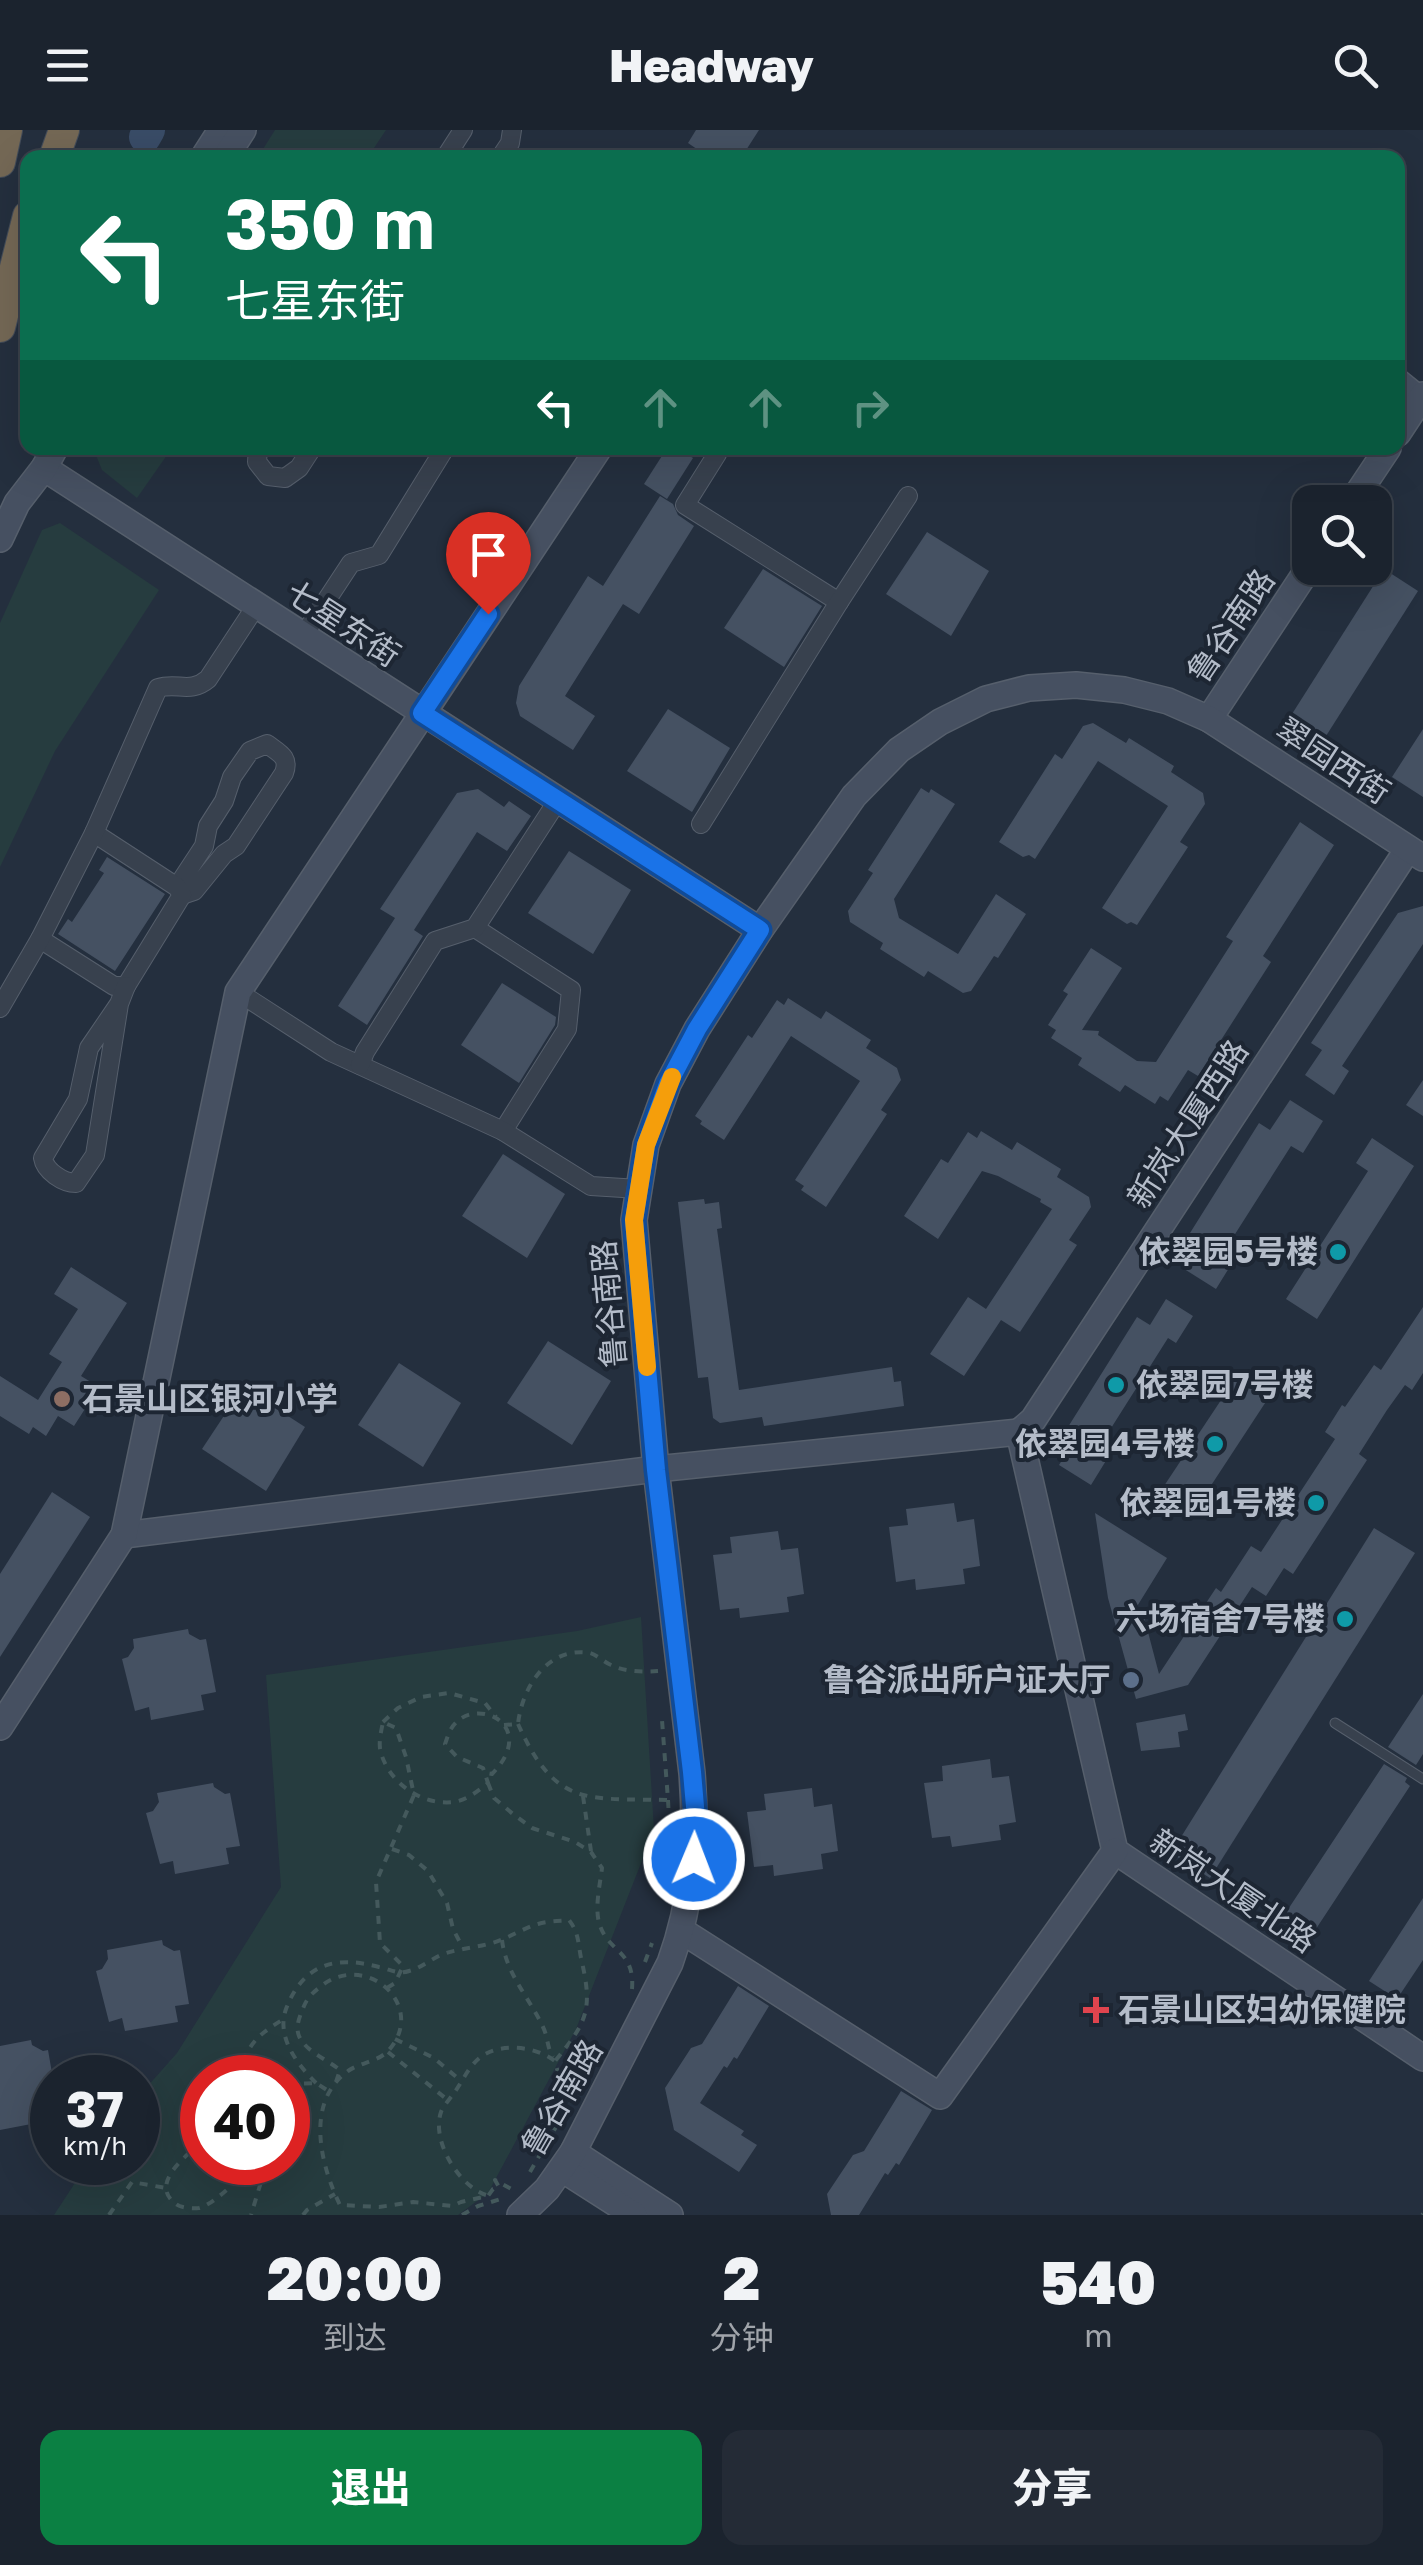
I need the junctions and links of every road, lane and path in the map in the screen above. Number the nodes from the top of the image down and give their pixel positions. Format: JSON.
{"nodes":[{"id":1,"x":7,"y":130,"type":"edge"},
{"id":2,"x":0,"y":162,"type":"edge"},
{"id":3,"x":20,"y":252,"type":"edge"},
{"id":4,"x":20,"y":261,"type":"edge"},
{"id":5,"x":14,"y":279,"type":"junction"},
{"id":6,"x":0,"y":327,"type":"edge"},
{"id":7,"x":1422,"y":399,"type":"edge"},
{"id":8,"x":1405,"y":424,"type":"edge"},
{"id":9,"x":47,"y":455,"type":"edge"},
{"id":10,"x":49,"y":455,"type":"edge"},
{"id":11,"x":257,"y":455,"type":"edge"},
{"id":12,"x":307,"y":455,"type":"edge"},
{"id":13,"x":441,"y":455,"type":"edge"},
{"id":14,"x":594,"y":455,"type":"edge"},
{"id":15,"x":716,"y":455,"type":"edge"},
{"id":16,"x":1383,"y":455,"type":"edge"},
{"id":17,"x":1363,"y":485,"type":"edge"},
{"id":18,"x":908,"y":496,"type":"dead end"},
{"id":19,"x":0,"y":540,"type":"edge"},
{"id":20,"x":1297,"y":585,"type":"edge"},
{"id":21,"x":839,"y":602,"type":"junction"},
{"id":22,"x":256,"y":606,"type":"junction"},
{"id":23,"x":303,"y":636,"type":"junction"},
{"id":24,"x":422,"y":713,"type":"junction"},
{"id":25,"x":1208,"y":719,"type":"junction"},
{"id":26,"x":558,"y":800,"type":"junction"},
{"id":27,"x":701,"y":824,"type":"dead end"},
{"id":28,"x":94,"y":833,"type":"junction"},
{"id":29,"x":1416,"y":853,"type":"edge"},
{"id":30,"x":180,"y":891,"type":"junction"},
{"id":31,"x":475,"y":928,"type":"junction"},
{"id":32,"x":760,"y":930,"type":"junction"},
{"id":33,"x":40,"y":939,"type":"junction"},
{"id":34,"x":238,"y":992,"type":"junction"},
{"id":35,"x":123,"y":995,"type":"junction"},
{"id":36,"x":0,"y":1008,"type":"edge"},
{"id":37,"x":360,"y":1065,"type":"junction"},
{"id":38,"x":504,"y":1132,"type":"junction"},
{"id":39,"x":639,"y":1189,"type":"junction"},
{"id":40,"x":1019,"y":1432,"type":"junction"},
{"id":41,"x":656,"y":1470,"type":"junction"},
{"id":42,"x":124,"y":1534,"type":"junction"},
{"id":43,"x":659,"y":1671,"type":"dead end"},
{"id":44,"x":661,"y":1708,"type":"dead end"},
{"id":45,"x":496,"y":1716,"type":"junction"},
{"id":46,"x":383,"y":1722,"type":"junction"},
{"id":47,"x":1336,"y":1723,"type":"dead end"},
{"id":48,"x":518,"y":1724,"type":"junction"},
{"id":49,"x":504,"y":1725,"type":"junction"},
{"id":50,"x":0,"y":1728,"type":"edge"},
{"id":51,"x":486,"y":1774,"type":"junction"},
{"id":52,"x":1423,"y":1779,"type":"edge"},
{"id":53,"x":488,"y":1783,"type":"junction"},
{"id":54,"x":414,"y":1795,"type":"junction"},
{"id":55,"x":583,"y":1796,"type":"junction"},
{"id":56,"x":668,"y":1800,"type":"junction"},
{"id":57,"x":670,"y":1839,"type":"dead end"},
{"id":58,"x":392,"y":1849,"type":"junction"},
{"id":59,"x":1115,"y":1851,"type":"junction"},
{"id":60,"x":591,"y":1852,"type":"junction"},
{"id":61,"x":682,"y":1931,"type":"junction"},
{"id":62,"x":502,"y":1940,"type":"junction"},
{"id":63,"x":652,"y":1944,"type":"dead end"},
{"id":64,"x":463,"y":1948,"type":"junction"},
{"id":65,"x":645,"y":1961,"type":"dead end"},
{"id":66,"x":401,"y":1973,"type":"junction"},
{"id":67,"x":638,"y":1979,"type":"dead end"},
{"id":68,"x":387,"y":1988,"type":"junction"},
{"id":69,"x":282,"y":2020,"type":"junction"},
{"id":70,"x":396,"y":2039,"type":"junction"},
{"id":71,"x":388,"y":2052,"type":"junction"},
{"id":72,"x":246,"y":2055,"type":"edge"},
{"id":73,"x":1423,"y":2058,"type":"edge"},
{"id":74,"x":555,"y":2062,"type":"junction"},
{"id":75,"x":595,"y":2070,"type":"dead end"},
{"id":76,"x":461,"y":2080,"type":"junction"},
{"id":77,"x":336,"y":2082,"type":"junction"},
{"id":78,"x":310,"y":2083,"type":"edge"},
{"id":79,"x":316,"y":2083,"type":"junction"},
{"id":80,"x":580,"y":2083,"type":"junction"},
{"id":81,"x":330,"y":2092,"type":"junction"},
{"id":82,"x":449,"y":2101,"type":"junction"},
{"id":83,"x":568,"y":2160,"type":"junction"},
{"id":84,"x":180,"y":2163,"type":"edge"},
{"id":85,"x":166,"y":2188,"type":"junction"},
{"id":86,"x":335,"y":2194,"type":"junction"},
{"id":87,"x":488,"y":2196,"type":"junction"},
{"id":88,"x":523,"y":2205,"type":"edge"},
{"id":89,"x":350,"y":2207,"type":"junction"},
{"id":90,"x":109,"y":2215,"type":"edge"},
{"id":91,"x":251,"y":2215,"type":"edge"},
{"id":92,"x":303,"y":2215,"type":"edge"},
{"id":93,"x":351,"y":2215,"type":"edge"},
{"id":94,"x":462,"y":2215,"type":"edge"},
{"id":95,"x":634,"y":2215,"type":"edge"},
{"id":96,"x":670,"y":2215,"type":"edge"}],
"edges":[{"from":1,"to":2,"type":"highway"},
{"from":3,"to":5,"type":"highway"},
{"from":4,"to":5,"type":"highway"},
{"from":5,"to":6,"type":"highway"},
{"from":7,"to":8,"type":"street"},
{"from":9,"to":19,"type":"street"},
{"from":10,"to":22,"type":"street","name":"七星东街"},
{"from":11,"to":12,"type":"street"},
{"from":13,"to":23,"type":"street"},
{"from":14,"to":24,"type":"street"},
{"from":15,"to":21,"type":"street"},
{"from":16,"to":17,"type":"street"},
{"from":18,"to":21,"type":"street"},
{"from":20,"to":25,"type":"street","name":"鲁谷南路"},
{"from":21,"to":27,"type":"street"},
{"from":22,"to":23,"type":"street","name":"七星东街"},
{"from":22,"to":28,"type":"street"},
{"from":23,"to":24,"type":"street","name":"七星东街"},
{"from":24,"to":26,"type":"street","name":"七星东街"},
{"from":24,"to":34,"type":"street"},
{"from":25,"to":29,"type":"street","name":"翠园西街"},
{"from":25,"to":32,"type":"street","name":"鲁谷南路"},
{"from":26,"to":31,"type":"street"},
{"from":26,"to":32,"type":"street","name":"七星东街"},
{"from":28,"to":30,"type":"street"},
{"from":28,"to":33,"type":"street"},
{"from":29,"to":40,"type":"street","name":"新岚大厦西路"},
{"from":30,"to":30,"type":"street"},
{"from":30,"to":35,"type":"street"},
{"from":31,"to":37,"type":"street"},
{"from":31,"to":38,"type":"street"},
{"from":32,"to":39,"type":"street","name":"鲁谷南路"},
{"from":33,"to":35,"type":"street"},
{"from":33,"to":36,"type":"street"},
{"from":34,"to":37,"type":"street"},
{"from":34,"to":42,"type":"street"},
{"from":35,"to":35,"type":"street"},
{"from":37,"to":38,"type":"street"},
{"from":38,"to":39,"type":"street"},
{"from":39,"to":41,"type":"street","name":"鲁谷南路"},
{"from":40,"to":41,"type":"street"},
{"from":40,"to":59,"type":"street","name":"新岚大厦北路"},
{"from":41,"to":42,"type":"street"},
{"from":41,"to":61,"type":"street","name":"鲁谷南路"},
{"from":42,"to":50,"type":"street"},
{"from":43,"to":48,"type":"path"},
{"from":44,"to":56,"type":"path"},
{"from":45,"to":46,"type":"path"},
{"from":45,"to":49,"type":"path"},
{"from":45,"to":51,"type":"path"},
{"from":46,"to":54,"type":"path"},
{"from":46,"to":54,"type":"path"},
{"from":47,"to":52,"type":"lane"},
{"from":48,"to":49,"type":"path"},
{"from":48,"to":55,"type":"path"},
{"from":49,"to":51,"type":"path"},
{"from":51,"to":53,"type":"path"},
{"from":53,"to":54,"type":"path"},
{"from":53,"to":60,"type":"path"},
{"from":54,"to":58,"type":"path"},
{"from":55,"to":56,"type":"path"},
{"from":55,"to":60,"type":"path"},
{"from":56,"to":57,"type":"path"},
{"from":58,"to":64,"type":"path"},
{"from":58,"to":66,"type":"path"},
{"from":59,"to":61,"type":"street"},
{"from":59,"to":73,"type":"street","name":"新岚大厦北路"},
{"from":60,"to":67,"type":"path"},
{"from":61,"to":83,"type":"street","name":"鲁谷南路"},
{"from":62,"to":64,"type":"path"},
{"from":62,"to":74,"type":"path"},
{"from":62,"to":74,"type":"path"},
{"from":63,"to":65,"type":"path"},
{"from":64,"to":66,"type":"path"},
{"from":66,"to":68,"type":"path"},
{"from":66,"to":69,"type":"path"},
{"from":68,"to":70,"type":"path"},
{"from":68,"to":77,"type":"path"},
{"from":69,"to":72,"type":"path"},
{"from":69,"to":79,"type":"path"},
{"from":70,"to":71,"type":"path"},
{"from":70,"to":76,"type":"path"},
{"from":71,"to":77,"type":"path"},
{"from":71,"to":82,"type":"path"},
{"from":74,"to":76,"type":"path"},
{"from":74,"to":80,"type":"path"},
{"from":75,"to":80,"type":"path"},
{"from":76,"to":82,"type":"path"},
{"from":77,"to":81,"type":"path"},
{"from":78,"to":79,"type":"path"},
{"from":79,"to":81,"type":"path"},
{"from":80,"to":88,"type":"path"},
{"from":81,"to":86,"type":"path"},
{"from":82,"to":87,"type":"path"},
{"from":83,"to":88,"type":"street","name":"鲁谷南路"},
{"from":83,"to":95,"type":"street"},
{"from":83,"to":96,"type":"street"},
{"from":84,"to":85,"type":"path"},
{"from":85,"to":90,"type":"path"},
{"from":85,"to":91,"type":"path"},
{"from":86,"to":89,"type":"path"},
{"from":86,"to":92,"type":"path"},
{"from":87,"to":88,"type":"path"},
{"from":87,"to":89,"type":"path"},
{"from":88,"to":94,"type":"path"},
{"from":89,"to":93,"type":"path"}]}
